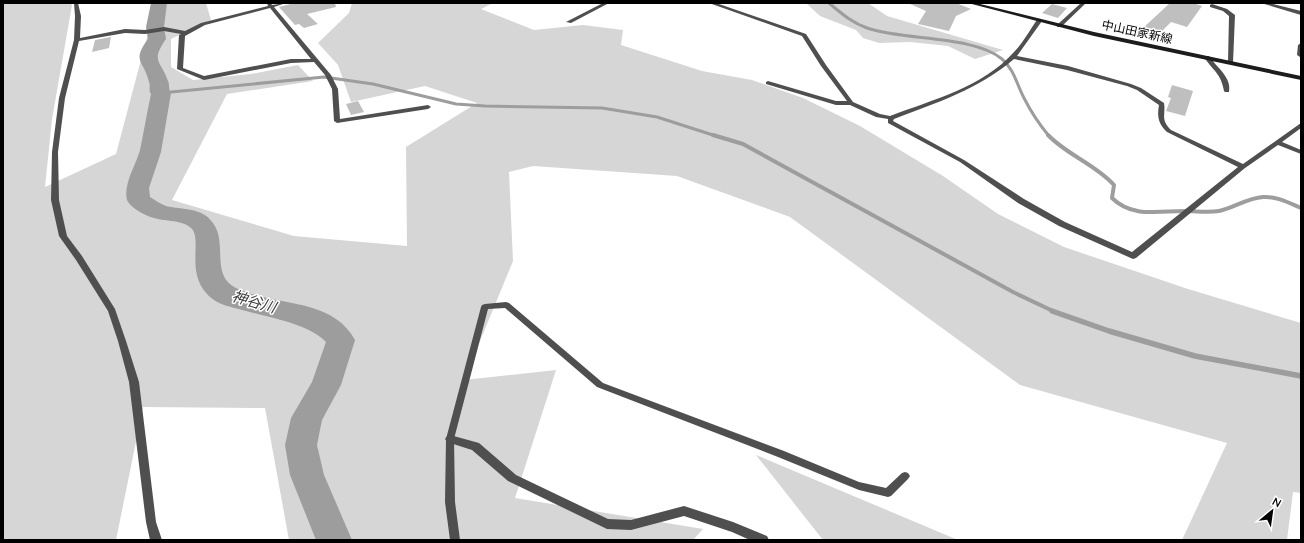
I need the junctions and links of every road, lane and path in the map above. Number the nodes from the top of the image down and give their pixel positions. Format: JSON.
{"nodes":[{"id":1,"x":76,"y":3,"type":"edge"},
{"id":2,"x":284,"y":3,"type":"edge"},
{"id":3,"x":607,"y":3,"type":"edge"},
{"id":4,"x":711,"y":3,"type":"edge"},
{"id":5,"x":970,"y":3,"type":"edge"},
{"id":6,"x":1084,"y":3,"type":"edge"},
{"id":7,"x":1263,"y":3,"type":"edge"},
{"id":8,"x":270,"y":5,"type":"edge"},
{"id":9,"x":1212,"y":6,"type":"dead end"},
{"id":10,"x":1301,"y":13,"type":"edge"},
{"id":11,"x":1039,"y":21,"type":"junction"},
{"id":12,"x":569,"y":22,"type":"dead end"},
{"id":13,"x":1059,"y":26,"type":"junction"},
{"id":14,"x":186,"y":33,"type":"junction"},
{"id":15,"x":77,"y":40,"type":"junction"},
{"id":16,"x":1301,"y":45,"type":"edge"},
{"id":17,"x":1300,"y":55,"type":"dead end"},
{"id":18,"x":1013,"y":57,"type":"junction"},
{"id":19,"x":1207,"y":57,"type":"junction"},
{"id":20,"x":316,"y":60,"type":"junction"},
{"id":21,"x":1231,"y":62,"type":"junction"},
{"id":22,"x":1301,"y":78,"type":"edge"},
{"id":23,"x":768,"y":83,"type":"dead end"},
{"id":24,"x":1227,"y":90,"type":"dead end"},
{"id":25,"x":851,"y":103,"type":"junction"},
{"id":26,"x":428,"y":107,"type":"dead end"},
{"id":27,"x":891,"y":118,"type":"junction"},
{"id":28,"x":1301,"y":125,"type":"edge"},
{"id":29,"x":1279,"y":143,"type":"junction"},
{"id":30,"x":1301,"y":152,"type":"edge"},
{"id":31,"x":1244,"y":168,"type":"junction"},
{"id":32,"x":450,"y":439,"type":"junction"},
{"id":33,"x":905,"y":476,"type":"dead end"},
{"id":34,"x":156,"y":540,"type":"edge"},
{"id":35,"x":455,"y":540,"type":"edge"},
{"id":36,"x":764,"y":540,"type":"edge"}],
"edges":[{"from":1,"to":15,"type":"street"},
{"from":2,"to":8,"type":"street"},
{"from":3,"to":12,"type":"street"},
{"from":4,"to":25,"type":"street"},
{"from":5,"to":11,"type":"main road","name":"中山田家新線"},
{"from":6,"to":13,"type":"street"},
{"from":7,"to":10,"type":"street"},
{"from":8,"to":14,"type":"street"},
{"from":8,"to":20,"type":"street"},
{"from":9,"to":21,"type":"street"},
{"from":11,"to":13,"type":"main road","name":"中山田家新線"},
{"from":11,"to":18,"type":"street"},
{"from":13,"to":19,"type":"main road","name":"中山田家新線"},
{"from":14,"to":15,"type":"street"},
{"from":14,"to":20,"type":"street"},
{"from":15,"to":34,"type":"street"},
{"from":16,"to":17,"type":"street"},
{"from":18,"to":27,"type":"street"},
{"from":18,"to":31,"type":"street"},
{"from":19,"to":21,"type":"main road","name":"中山田家新線"},
{"from":19,"to":24,"type":"street"},
{"from":20,"to":26,"type":"street"},
{"from":21,"to":22,"type":"main road","name":"中山田家新線"},
{"from":23,"to":25,"type":"street"},
{"from":25,"to":27,"type":"street"},
{"from":27,"to":31,"type":"street"},
{"from":28,"to":29,"type":"street"},
{"from":29,"to":30,"type":"street"},
{"from":29,"to":31,"type":"street"},
{"from":32,"to":33,"type":"lane"},
{"from":32,"to":35,"type":"lane"},
{"from":32,"to":36,"type":"street"}]}
